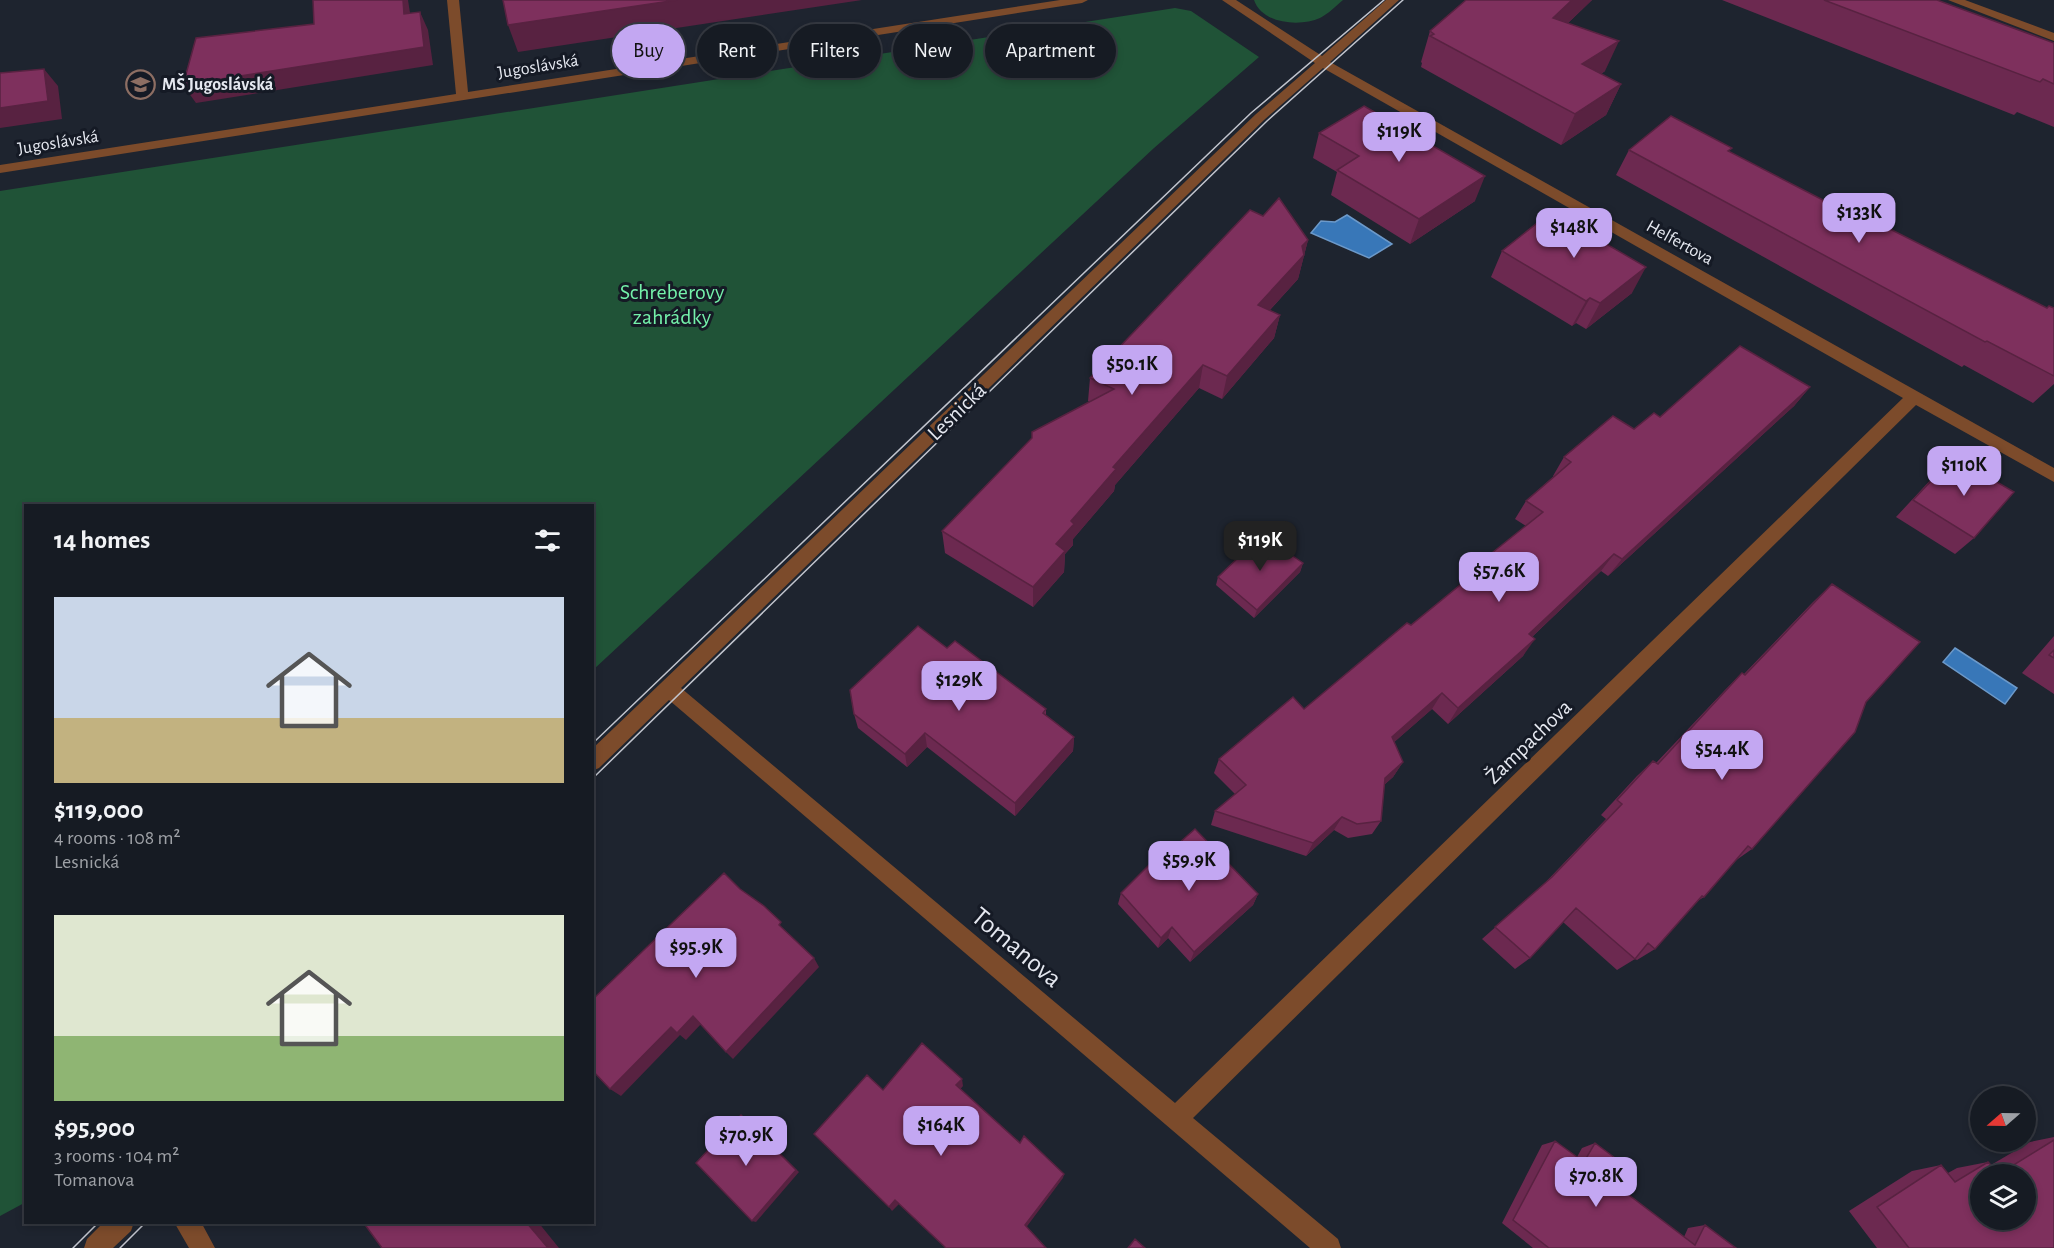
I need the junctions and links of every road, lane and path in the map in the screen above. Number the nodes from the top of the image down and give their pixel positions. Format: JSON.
{"nodes":[{"id":1,"x":453,"y":0,"type":"edge"},
{"id":2,"x":1082,"y":0,"type":"edge"},
{"id":3,"x":1228,"y":0,"type":"edge"},
{"id":4,"x":1393,"y":0,"type":"edge"},
{"id":5,"x":1954,"y":0,"type":"edge"},
{"id":6,"x":1982,"y":4,"type":"edge"},
{"id":7,"x":2054,"y":37,"type":"edge"},
{"id":8,"x":1322,"y":62,"type":"junction"},
{"id":9,"x":462,"y":96,"type":"junction"},
{"id":10,"x":0,"y":169,"type":"edge"},
{"id":11,"x":1914,"y":397,"type":"junction"},
{"id":12,"x":2054,"y":476,"type":"edge"},
{"id":13,"x":669,"y":689,"type":"junction"},
{"id":14,"x":594,"y":760,"type":"edge"},
{"id":15,"x":1176,"y":1118,"type":"junction"},
{"id":16,"x":120,"y":1224,"type":"edge"},
{"id":17,"x":187,"y":1224,"type":"edge"},
{"id":18,"x":96,"y":1248,"type":"edge"},
{"id":19,"x":203,"y":1248,"type":"edge"},
{"id":20,"x":1329,"y":1248,"type":"edge"}],
"edges":[{"from":1,"to":9,"type":"street"},
{"from":2,"to":9,"type":"street","name":"Jugoslávská"},
{"from":3,"to":8,"type":"street","name":"Helfertova"},
{"from":4,"to":8,"type":"street"},
{"from":5,"to":6,"type":"street"},
{"from":6,"to":7,"type":"street"},
{"from":8,"to":11,"type":"street","name":"Helfertova"},
{"from":8,"to":13,"type":"street","name":"Lesnická"},
{"from":9,"to":10,"type":"street","name":"Jugoslávská"},
{"from":11,"to":12,"type":"street","name":"Helfertova"},
{"from":11,"to":15,"type":"street","name":"Žampachova"},
{"from":13,"to":14,"type":"street","name":"Lesnická"},
{"from":13,"to":15,"type":"street","name":"Tomanova"},
{"from":15,"to":20,"type":"street","name":"Tomanova"},
{"from":16,"to":18,"type":"street"},
{"from":17,"to":19,"type":"street"}]}
